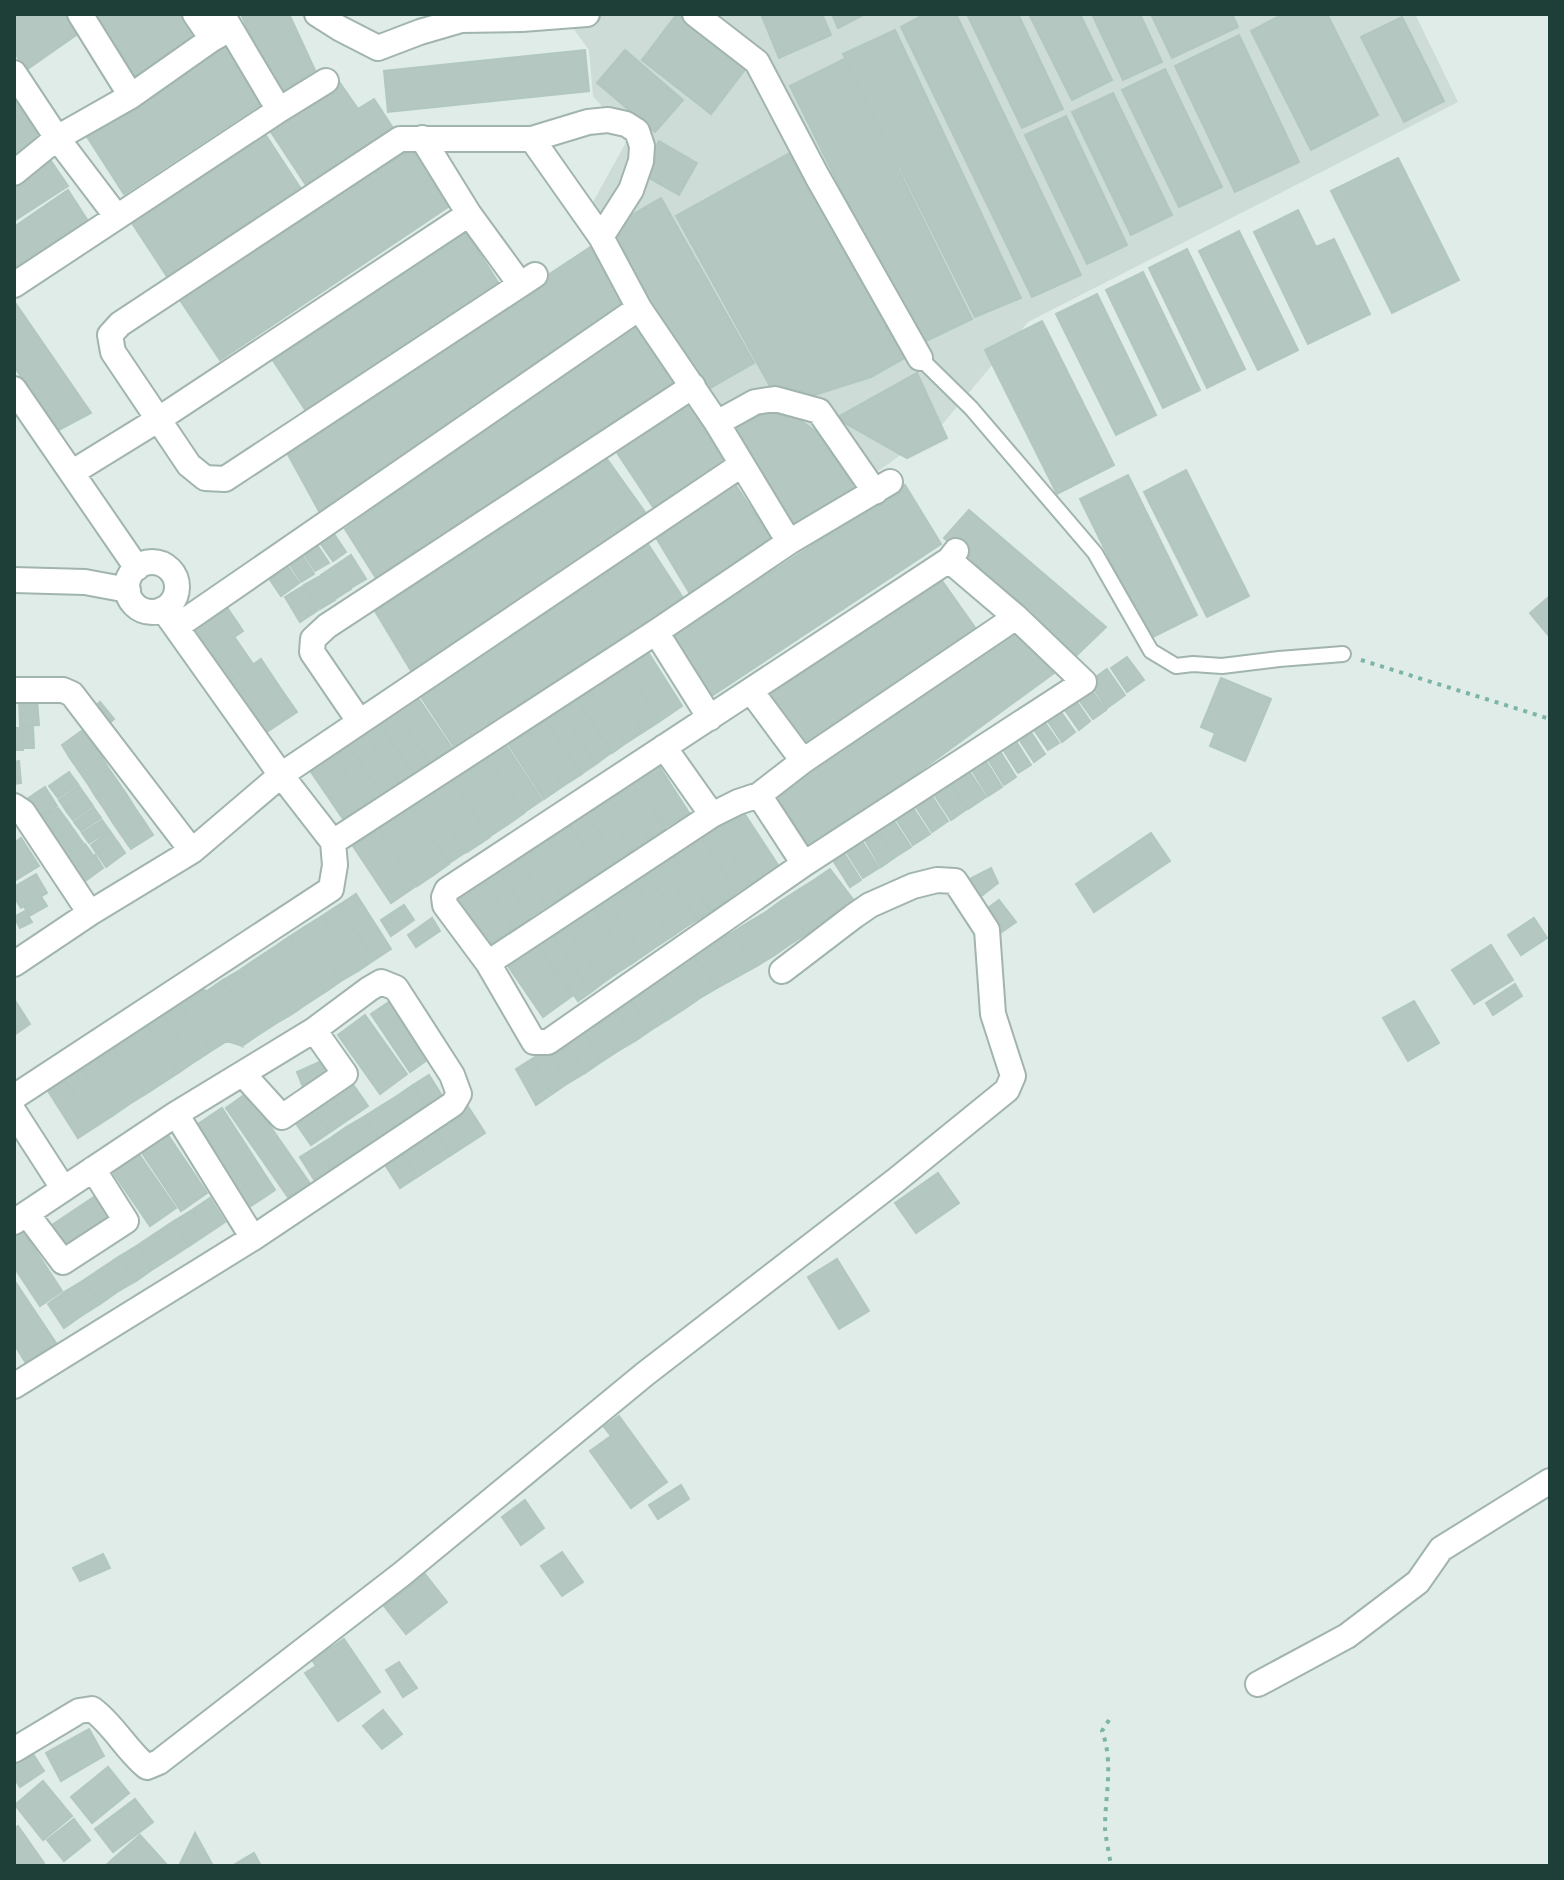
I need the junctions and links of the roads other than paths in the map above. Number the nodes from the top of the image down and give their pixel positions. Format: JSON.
{"nodes":[{"id":1,"x":80,"y":14,"type":"edge"},
{"id":2,"x":195,"y":14,"type":"edge"},
{"id":3,"x":317,"y":14,"type":"edge"},
{"id":4,"x":587,"y":14,"type":"edge"},
{"id":5,"x":695,"y":14,"type":"edge"},
{"id":6,"x":221,"y":27,"type":"edge"},
{"id":7,"x":14,"y":73,"type":"edge"},
{"id":8,"x":326,"y":81,"type":"dead end"},
{"id":9,"x":131,"y":96,"type":"junction"},
{"id":10,"x":279,"y":110,"type":"junction"},
{"id":11,"x":57,"y":138,"type":"junction"},
{"id":12,"x":422,"y":138,"type":"junction"},
{"id":13,"x":532,"y":139,"type":"junction"},
{"id":14,"x":14,"y":173,"type":"edge"},
{"id":15,"x":469,"y":214,"type":"junction"},
{"id":16,"x":117,"y":217,"type":"junction"},
{"id":17,"x":601,"y":237,"type":"junction"},
{"id":18,"x":14,"y":285,"type":"edge"},
{"id":19,"x":639,"y":308,"type":"junction"},
{"id":20,"x":920,"y":358,"type":"joint"},
{"id":21,"x":693,"y":386,"type":"junction"},
{"id":22,"x":14,"y":389,"type":"edge"},
{"id":23,"x":159,"y":419,"type":"junction"},
{"id":24,"x":717,"y":423,"type":"junction"},
{"id":25,"x":741,"y":465,"type":"junction"},
{"id":26,"x":73,"y":472,"type":"junction"},
{"id":27,"x":789,"y":542,"type":"junction"},
{"id":28,"x":132,"y":579,"type":"junction"},
{"id":29,"x":14,"y":580,"type":"edge"},
{"id":30,"x":1016,"y":617,"type":"junction"},
{"id":31,"x":170,"y":618,"type":"junction"},
{"id":32,"x":656,"y":632,"type":"junction"},
{"id":33,"x":1343,"y":654,"type":"road end"},
{"id":34,"x":14,"y":690,"type":"edge"},
{"id":35,"x":751,"y":691,"type":"junction"},
{"id":36,"x":710,"y":718,"type":"junction"},
{"id":37,"x":359,"y":721,"type":"junction"},
{"id":38,"x":664,"y":747,"type":"junction"},
{"id":39,"x":803,"y":761,"type":"junction"},
{"id":40,"x":281,"y":775,"type":"junction"},
{"id":41,"x":759,"y":795,"type":"junction"},
{"id":42,"x":17,"y":812,"type":"edge"},
{"id":43,"x":712,"y":815,"type":"junction"},
{"id":44,"x":333,"y":842,"type":"junction"},
{"id":45,"x":192,"y":851,"type":"junction"},
{"id":46,"x":804,"y":864,"type":"junction"},
{"id":47,"x":90,"y":913,"type":"junction"},
{"id":48,"x":488,"y":963,"type":"junction"},
{"id":49,"x":14,"y":964,"type":"edge"},
{"id":50,"x":782,"y":971,"type":"dead end"},
{"id":51,"x":314,"y":1030,"type":"junction"},
{"id":52,"x":243,"y":1074,"type":"junction"},
{"id":53,"x":14,"y":1097,"type":"edge"},
{"id":54,"x":14,"y":1112,"type":"edge"},
{"id":55,"x":176,"y":1114,"type":"junction"},
{"id":56,"x":93,"y":1169,"type":"junction"},
{"id":57,"x":63,"y":1188,"type":"junction"},
{"id":58,"x":20,"y":1218,"type":"edge"},
{"id":59,"x":253,"y":1238,"type":"junction"},
{"id":60,"x":18,"y":1374,"type":"edge"},
{"id":61,"x":1550,"y":1481,"type":"edge"},
{"id":62,"x":1258,"y":1684,"type":"dead end"},
{"id":63,"x":14,"y":1750,"type":"edge"}],
"edges":[{"from":1,"to":9,"type":"street"},
{"from":2,"to":6,"type":"street"},
{"from":3,"to":4,"type":"street"},
{"from":5,"to":20,"type":"street"},
{"from":6,"to":9,"type":"street"},
{"from":6,"to":10,"type":"street"},
{"from":7,"to":11,"type":"street"},
{"from":8,"to":10,"type":"street"},
{"from":9,"to":11,"type":"street"},
{"from":10,"to":16,"type":"street"},
{"from":11,"to":14,"type":"street"},
{"from":11,"to":16,"type":"street"},
{"from":12,"to":13,"type":"street"},
{"from":12,"to":15,"type":"street"},
{"from":12,"to":23,"type":"street"},
{"from":13,"to":17,"type":"street"},
{"from":13,"to":17,"type":"street"},
{"from":15,"to":23,"type":"street"},
{"from":15,"to":23,"type":"street"},
{"from":16,"to":18,"type":"street"},
{"from":17,"to":19,"type":"street"},
{"from":19,"to":21,"type":"street"},
{"from":19,"to":31,"type":"street"},
{"from":20,"to":33,"type":"lane"},
{"from":21,"to":24,"type":"street"},
{"from":21,"to":37,"type":"street"},
{"from":22,"to":26,"type":"street"},
{"from":23,"to":26,"type":"street"},
{"from":24,"to":25,"type":"street"},
{"from":24,"to":27,"type":"street"},
{"from":25,"to":27,"type":"street"},
{"from":25,"to":37,"type":"street"},
{"from":26,"to":28,"type":"street"},
{"from":27,"to":32,"type":"street"},
{"from":28,"to":29,"type":"street"},
{"from":28,"to":31,"type":"street"},
{"from":28,"to":31,"type":"street"},
{"from":30,"to":35,"type":"street"},
{"from":30,"to":39,"type":"street"},
{"from":30,"to":46,"type":"street"},
{"from":31,"to":40,"type":"street"},
{"from":32,"to":36,"type":"street"},
{"from":32,"to":44,"type":"street"},
{"from":34,"to":45,"type":"street"},
{"from":35,"to":36,"type":"street"},
{"from":35,"to":39,"type":"street"},
{"from":36,"to":38,"type":"street"},
{"from":37,"to":40,"type":"street"},
{"from":38,"to":43,"type":"street"},
{"from":38,"to":48,"type":"street"},
{"from":39,"to":41,"type":"street"},
{"from":40,"to":44,"type":"street"},
{"from":40,"to":45,"type":"street"},
{"from":41,"to":43,"type":"street"},
{"from":41,"to":46,"type":"street"},
{"from":42,"to":47,"type":"street"},
{"from":43,"to":48,"type":"street"},
{"from":44,"to":53,"type":"street"},
{"from":45,"to":47,"type":"street"},
{"from":46,"to":48,"type":"street"},
{"from":47,"to":49,"type":"street"},
{"from":50,"to":63,"type":"street"},
{"from":51,"to":52,"type":"street"},
{"from":51,"to":52,"type":"street"},
{"from":51,"to":59,"type":"street"},
{"from":52,"to":55,"type":"street"},
{"from":54,"to":57,"type":"street"},
{"from":55,"to":56,"type":"street"},
{"from":55,"to":59,"type":"street"},
{"from":56,"to":57,"type":"street"},
{"from":56,"to":58,"type":"street"},
{"from":57,"to":58,"type":"street"},
{"from":59,"to":60,"type":"street"},
{"from":61,"to":62,"type":"street"}]}
